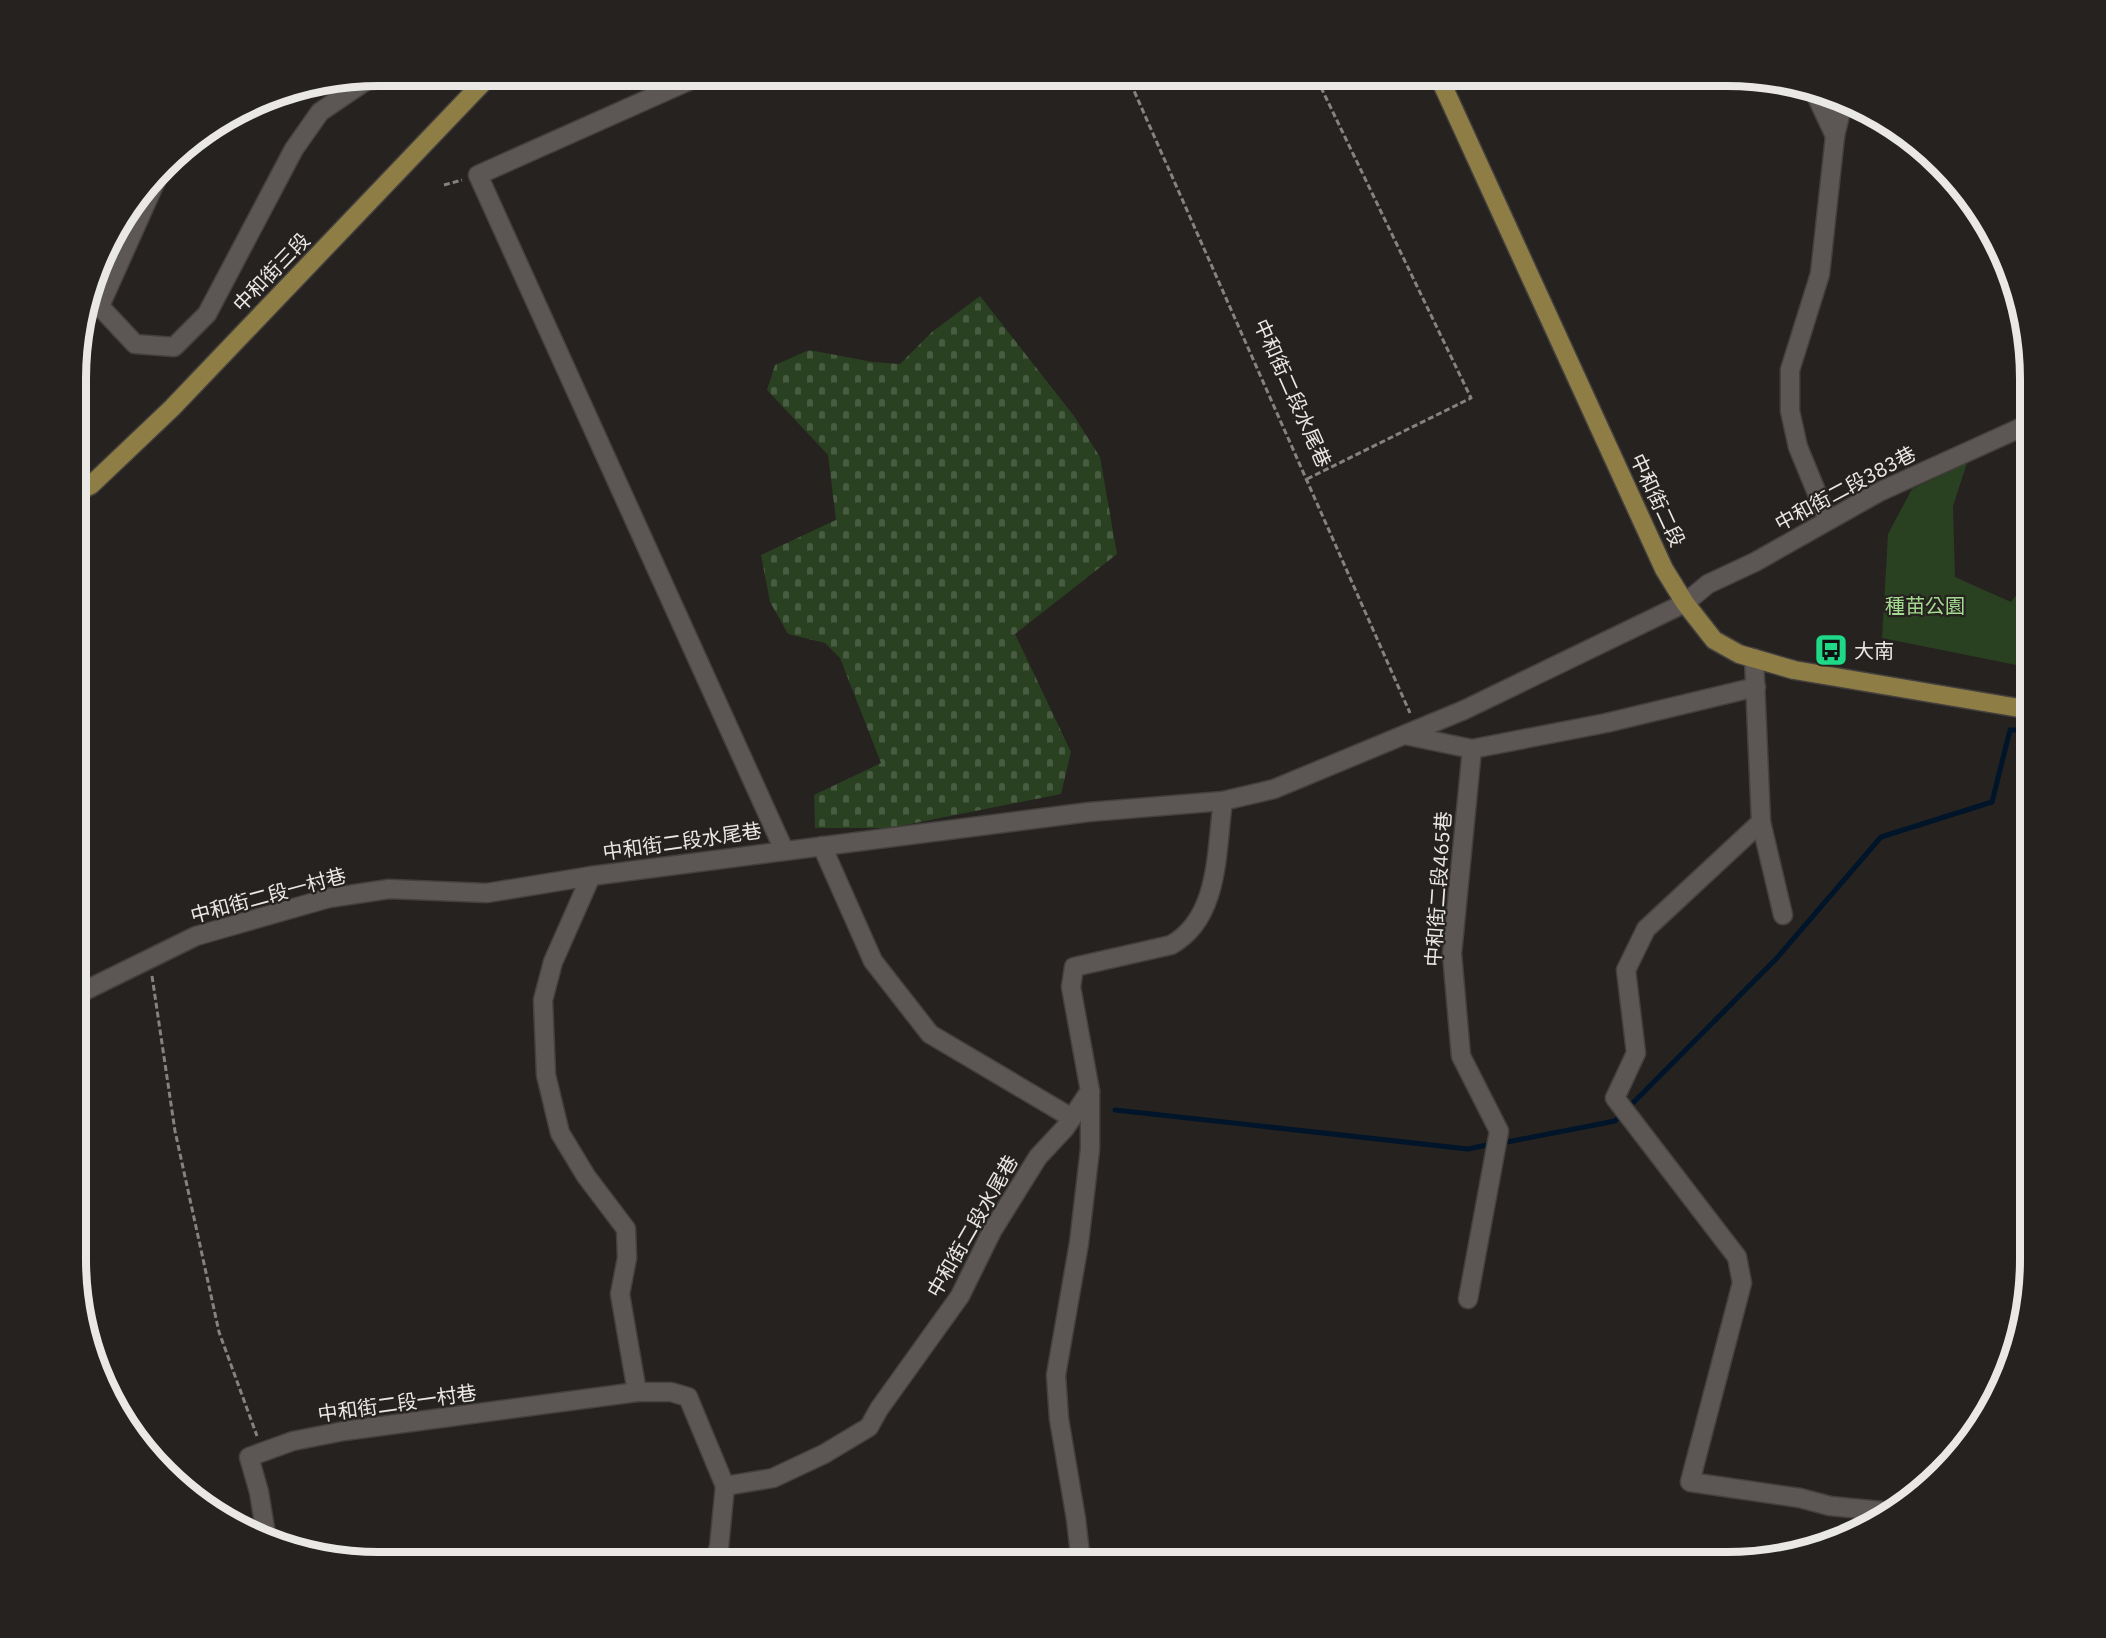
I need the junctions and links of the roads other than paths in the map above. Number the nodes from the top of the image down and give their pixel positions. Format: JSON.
{"nodes":[{"id":1,"x":358,"y":86,"type":"edge"},
{"id":2,"x":479,"y":86,"type":"edge"},
{"id":3,"x":677,"y":86,"type":"edge"},
{"id":4,"x":1443,"y":86,"type":"edge"},
{"id":5,"x":1818,"y":100,"type":"edge"},
{"id":6,"x":1841,"y":109,"type":"edge"},
{"id":7,"x":1835,"y":136,"type":"junction"},
{"id":8,"x":146,"y":200,"type":"edge"},
{"id":9,"x":95,"y":303,"type":"edge"},
{"id":10,"x":2020,"y":428,"type":"edge"},
{"id":11,"x":86,"y":488,"type":"edge"},
{"id":12,"x":1828,"y":520,"type":"junction"},
{"id":13,"x":1685,"y":603,"type":"junction"},
{"id":14,"x":1754,"y":658,"type":"junction"},
{"id":15,"x":1755,"y":687,"type":"junction"},
{"id":16,"x":2020,"y":708,"type":"edge"},
{"id":17,"x":1412,"y":732,"type":"junction"},
{"id":18,"x":1472,"y":749,"type":"junction"},
{"id":19,"x":1223,"y":801,"type":"junction"},
{"id":20,"x":1761,"y":822,"type":"junction"},
{"id":21,"x":822,"y":846,"type":"junction"},
{"id":22,"x":783,"y":850,"type":"junction"},
{"id":23,"x":591,"y":876,"type":"junction"},
{"id":24,"x":1783,"y":915,"type":"dead end"},
{"id":25,"x":86,"y":991,"type":"edge"},
{"id":26,"x":1090,"y":1091,"type":"junction"},
{"id":27,"x":1072,"y":1118,"type":"junction"},
{"id":28,"x":1468,"y":1299,"type":"dead end"},
{"id":29,"x":637,"y":1392,"type":"junction"},
{"id":30,"x":725,"y":1486,"type":"junction"},
{"id":31,"x":1878,"y":1511,"type":"edge"},
{"id":32,"x":265,"y":1529,"type":"edge"},
{"id":33,"x":717,"y":1552,"type":"edge"},
{"id":34,"x":1080,"y":1552,"type":"edge"}],
"edges":[{"from":1,"to":9,"type":"street","name":"中和街三段"},
{"from":2,"to":11,"type":"main road","name":"中和街三段"},
{"from":3,"to":22,"type":"street"},
{"from":4,"to":13,"type":"main road","name":"中和街二段"},
{"from":5,"to":7,"type":"street"},
{"from":6,"to":7,"type":"street"},
{"from":7,"to":12,"type":"street"},
{"from":8,"to":9,"type":"street","name":"中和街三段"},
{"from":10,"to":12,"type":"street","name":"中和街二段383巷"},
{"from":12,"to":13,"type":"street","name":"中和街二段383巷"},
{"from":13,"to":14,"type":"main road","name":"中和街二段"},
{"from":13,"to":17,"type":"street","name":"中和街二段水尾巷"},
{"from":14,"to":15,"type":"street"},
{"from":14,"to":16,"type":"main road","name":"中和街二段"},
{"from":15,"to":18,"type":"street"},
{"from":15,"to":20,"type":"street"},
{"from":17,"to":18,"type":"street"},
{"from":17,"to":19,"type":"street","name":"中和街二段水尾巷"},
{"from":18,"to":28,"type":"street","name":"中和街二段465巷"},
{"from":19,"to":21,"type":"street","name":"中和街二段水尾巷"},
{"from":19,"to":26,"type":"street"},
{"from":20,"to":24,"type":"street"},
{"from":20,"to":31,"type":"street"},
{"from":21,"to":22,"type":"street","name":"中和街二段水尾巷"},
{"from":21,"to":27,"type":"street"},
{"from":22,"to":23,"type":"street","name":"中和街二段水尾巷"},
{"from":23,"to":25,"type":"street","name":"中和街二段一村巷"},
{"from":23,"to":29,"type":"street","name":"中和街二段水尾巷"},
{"from":26,"to":27,"type":"street","name":"中和街二段水尾巷"},
{"from":26,"to":34,"type":"street"},
{"from":27,"to":30,"type":"street","name":"中和街二段水尾巷"},
{"from":29,"to":30,"type":"street"},
{"from":29,"to":32,"type":"street","name":"中和街二段一村巷"},
{"from":30,"to":33,"type":"street"}]}
